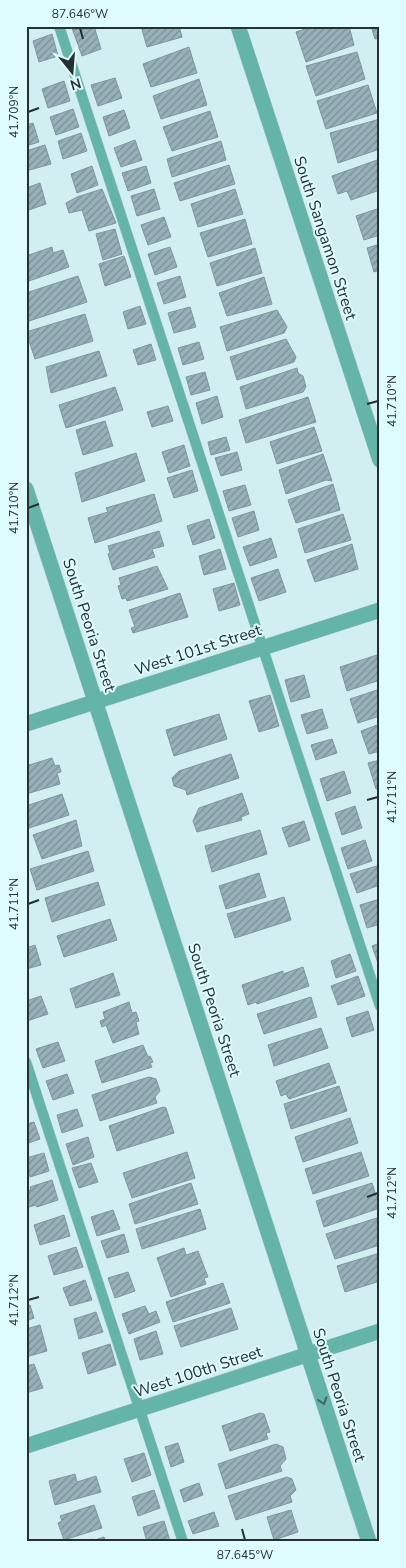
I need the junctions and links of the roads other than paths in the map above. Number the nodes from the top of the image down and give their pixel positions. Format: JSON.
{"nodes":[{"id":1,"x":59,"y":26,"type":"edge"},
{"id":2,"x":238,"y":26,"type":"edge"},
{"id":3,"x":380,"y":460,"type":"edge"},
{"id":4,"x":26,"y":489,"type":"edge"},
{"id":5,"x":380,"y":610,"type":"edge"},
{"id":6,"x":263,"y":648,"type":"junction"},
{"id":7,"x":95,"y":702,"type":"junction"},
{"id":8,"x":26,"y":724,"type":"edge"},
{"id":9,"x":380,"y":1006,"type":"edge"},
{"id":10,"x":26,"y":1062,"type":"edge"},
{"id":11,"x":380,"y":1331,"type":"edge"},
{"id":12,"x":307,"y":1355,"type":"junction"},
{"id":13,"x":139,"y":1409,"type":"junction"},
{"id":14,"x":26,"y":1446,"type":"edge"},
{"id":15,"x":183,"y":1542,"type":"edge"},
{"id":16,"x":369,"y":1542,"type":"edge"}],
"edges":[{"from":1,"to":6,"type":"lane"},
{"from":2,"to":3,"type":"street","name":"South Sangamon Street"},
{"from":4,"to":7,"type":"street","name":"South Peoria Street"},
{"from":5,"to":6,"type":"street","name":"West 101st Street"},
{"from":6,"to":7,"type":"street","name":"West 101st Street"},
{"from":6,"to":9,"type":"lane"},
{"from":7,"to":8,"type":"street","name":"West 101st Street"},
{"from":7,"to":12,"type":"street","name":"South Peoria Street"},
{"from":10,"to":13,"type":"lane"},
{"from":11,"to":12,"type":"street","name":"West 100th Street"},
{"from":12,"to":13,"type":"street","name":"West 100th Street"},
{"from":12,"to":16,"type":"street","name":"South Peoria Street","one_way":true},
{"from":13,"to":14,"type":"street","name":"West 100th Street"},
{"from":13,"to":15,"type":"lane"}]}
